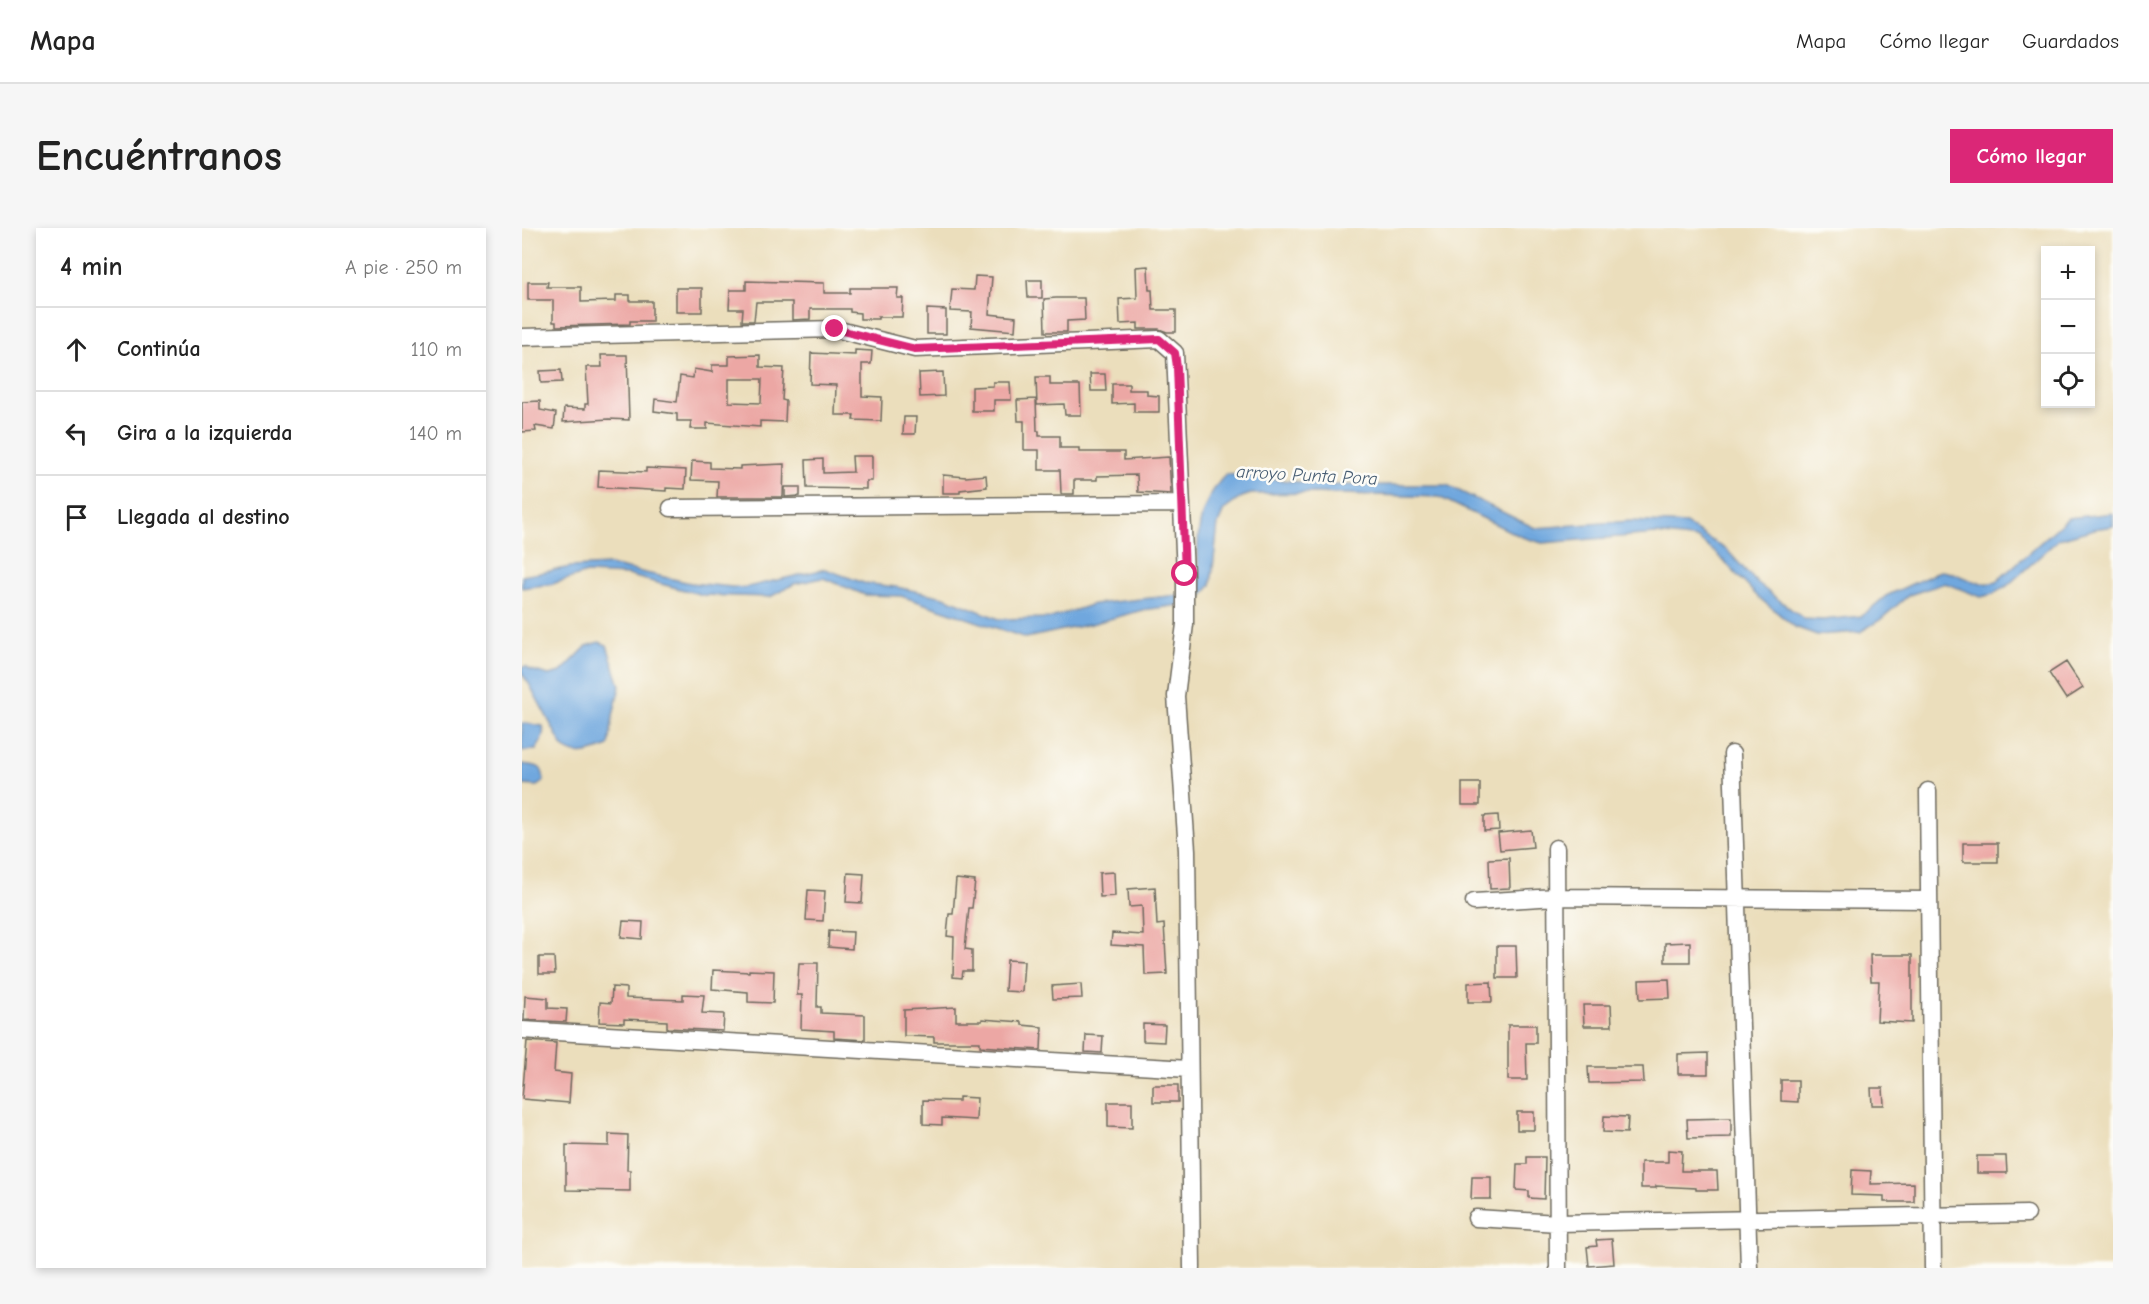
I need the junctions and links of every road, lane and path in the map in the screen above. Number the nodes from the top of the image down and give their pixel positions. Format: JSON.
{"nodes":[{"id":1,"x":522,"y":337,"type":"edge"},
{"id":2,"x":1182,"y":504,"type":"junction"},
{"id":3,"x":671,"y":508,"type":"dead end"},
{"id":4,"x":1732,"y":754,"type":"dead end"},
{"id":5,"x":1928,"y":791,"type":"dead end"},
{"id":6,"x":1556,"y":848,"type":"dead end"},
{"id":7,"x":1556,"y":897,"type":"junction"},
{"id":8,"x":1737,"y":898,"type":"junction"},
{"id":9,"x":1929,"y":900,"type":"junction"},
{"id":10,"x":1474,"y":902,"type":"dead end"},
{"id":11,"x":522,"y":1030,"type":"edge"},
{"id":12,"x":1189,"y":1069,"type":"junction"},
{"id":13,"x":2027,"y":1214,"type":"dead end"},
{"id":14,"x":1932,"y":1216,"type":"junction"},
{"id":15,"x":1476,"y":1218,"type":"dead end"},
{"id":16,"x":1747,"y":1219,"type":"junction"},
{"id":17,"x":1558,"y":1223,"type":"junction"},
{"id":18,"x":1192,"y":1268,"type":"edge"},
{"id":19,"x":1558,"y":1268,"type":"edge"},
{"id":20,"x":1749,"y":1268,"type":"edge"},
{"id":21,"x":1933,"y":1268,"type":"edge"}],
"edges":[{"from":1,"to":2,"type":"street"},
{"from":2,"to":3,"type":"street"},
{"from":2,"to":12,"type":"street"},
{"from":4,"to":8,"type":"street"},
{"from":5,"to":9,"type":"street"},
{"from":6,"to":7,"type":"street"},
{"from":7,"to":8,"type":"street"},
{"from":7,"to":10,"type":"street"},
{"from":7,"to":17,"type":"street"},
{"from":8,"to":9,"type":"street"},
{"from":8,"to":16,"type":"street"},
{"from":9,"to":14,"type":"street"},
{"from":11,"to":12,"type":"street"},
{"from":12,"to":18,"type":"street"},
{"from":13,"to":14,"type":"street"},
{"from":14,"to":16,"type":"street"},
{"from":14,"to":21,"type":"street"},
{"from":15,"to":17,"type":"street"},
{"from":16,"to":17,"type":"street"},
{"from":16,"to":20,"type":"street"},
{"from":17,"to":19,"type":"street"}]}
